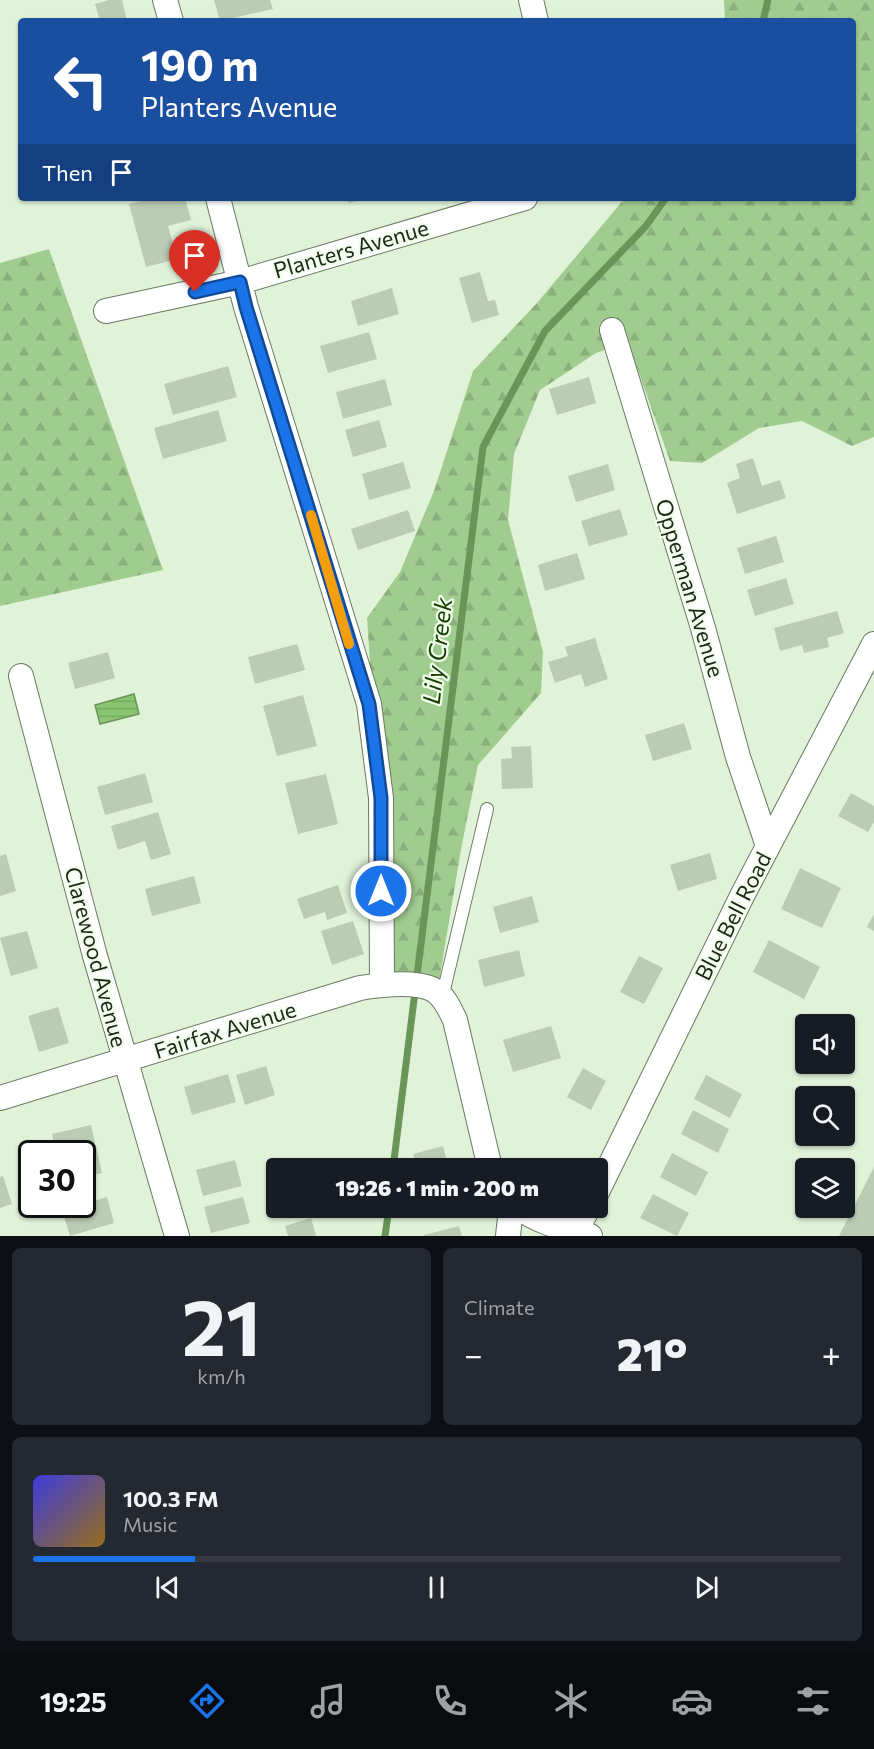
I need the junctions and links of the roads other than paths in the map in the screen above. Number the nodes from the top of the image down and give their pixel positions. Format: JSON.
{"nodes":[{"id":1,"x":165,"y":0,"type":"edge"},
{"id":2,"x":531,"y":0,"type":"edge"},
{"id":3,"x":170,"y":18,"type":"edge"},
{"id":4,"x":535,"y":18,"type":"edge"},
{"id":5,"x":219,"y":201,"type":"edge"},
{"id":6,"x":515,"y":201,"type":"edge"},
{"id":7,"x":240,"y":282,"type":"junction"},
{"id":8,"x":106,"y":311,"type":"dead end"},
{"id":9,"x":612,"y":330,"type":"dead end"},
{"id":10,"x":874,"y":644,"type":"edge"},
{"id":11,"x":21,"y":676,"type":"dead end"},
{"id":12,"x":487,"y":809,"type":"dead end"},
{"id":13,"x":768,"y":846,"type":"junction"},
{"id":14,"x":391,"y":984,"type":"junction"},
{"id":15,"x":436,"y":993,"type":"junction"},
{"id":16,"x":125,"y":1060,"type":"junction"},
{"id":17,"x":0,"y":1098,"type":"edge"},
{"id":18,"x":488,"y":1158,"type":"edge"},
{"id":19,"x":608,"y":1170,"type":"edge"},
{"id":20,"x":510,"y":1218,"type":"edge"},
{"id":21,"x":533,"y":1218,"type":"edge"},
{"id":22,"x":586,"y":1218,"type":"edge"},
{"id":23,"x":546,"y":1229,"type":"edge"},
{"id":24,"x":583,"y":1234,"type":"edge"},
{"id":25,"x":177,"y":1236,"type":"edge"},
{"id":26,"x":508,"y":1236,"type":"edge"}],
"edges":[{"from":1,"to":3,"type":"street"},
{"from":2,"to":4,"type":"street"},
{"from":5,"to":7,"type":"street"},
{"from":6,"to":7,"type":"street","name":"Planters Avenue"},
{"from":7,"to":8,"type":"street","name":"Planters Avenue"},
{"from":7,"to":14,"type":"street"},
{"from":9,"to":13,"type":"street","name":"Opperman Avenue"},
{"from":10,"to":13,"type":"street","name":"Blue Bell Road"},
{"from":11,"to":16,"type":"street","name":"Clarewood Avenue"},
{"from":12,"to":15,"type":"lane"},
{"from":13,"to":19,"type":"street","name":"Blue Bell Road"},
{"from":14,"to":15,"type":"street","name":"Fairfax Avenue"},
{"from":14,"to":16,"type":"street","name":"Fairfax Avenue"},
{"from":15,"to":18,"type":"street"},
{"from":16,"to":17,"type":"street","name":"Fairfax Avenue"},
{"from":16,"to":25,"type":"street","name":"Clarewood Avenue"},
{"from":20,"to":26,"type":"street"},
{"from":21,"to":23,"type":"street"},
{"from":22,"to":24,"type":"street"},
{"from":23,"to":24,"type":"street"}]}
